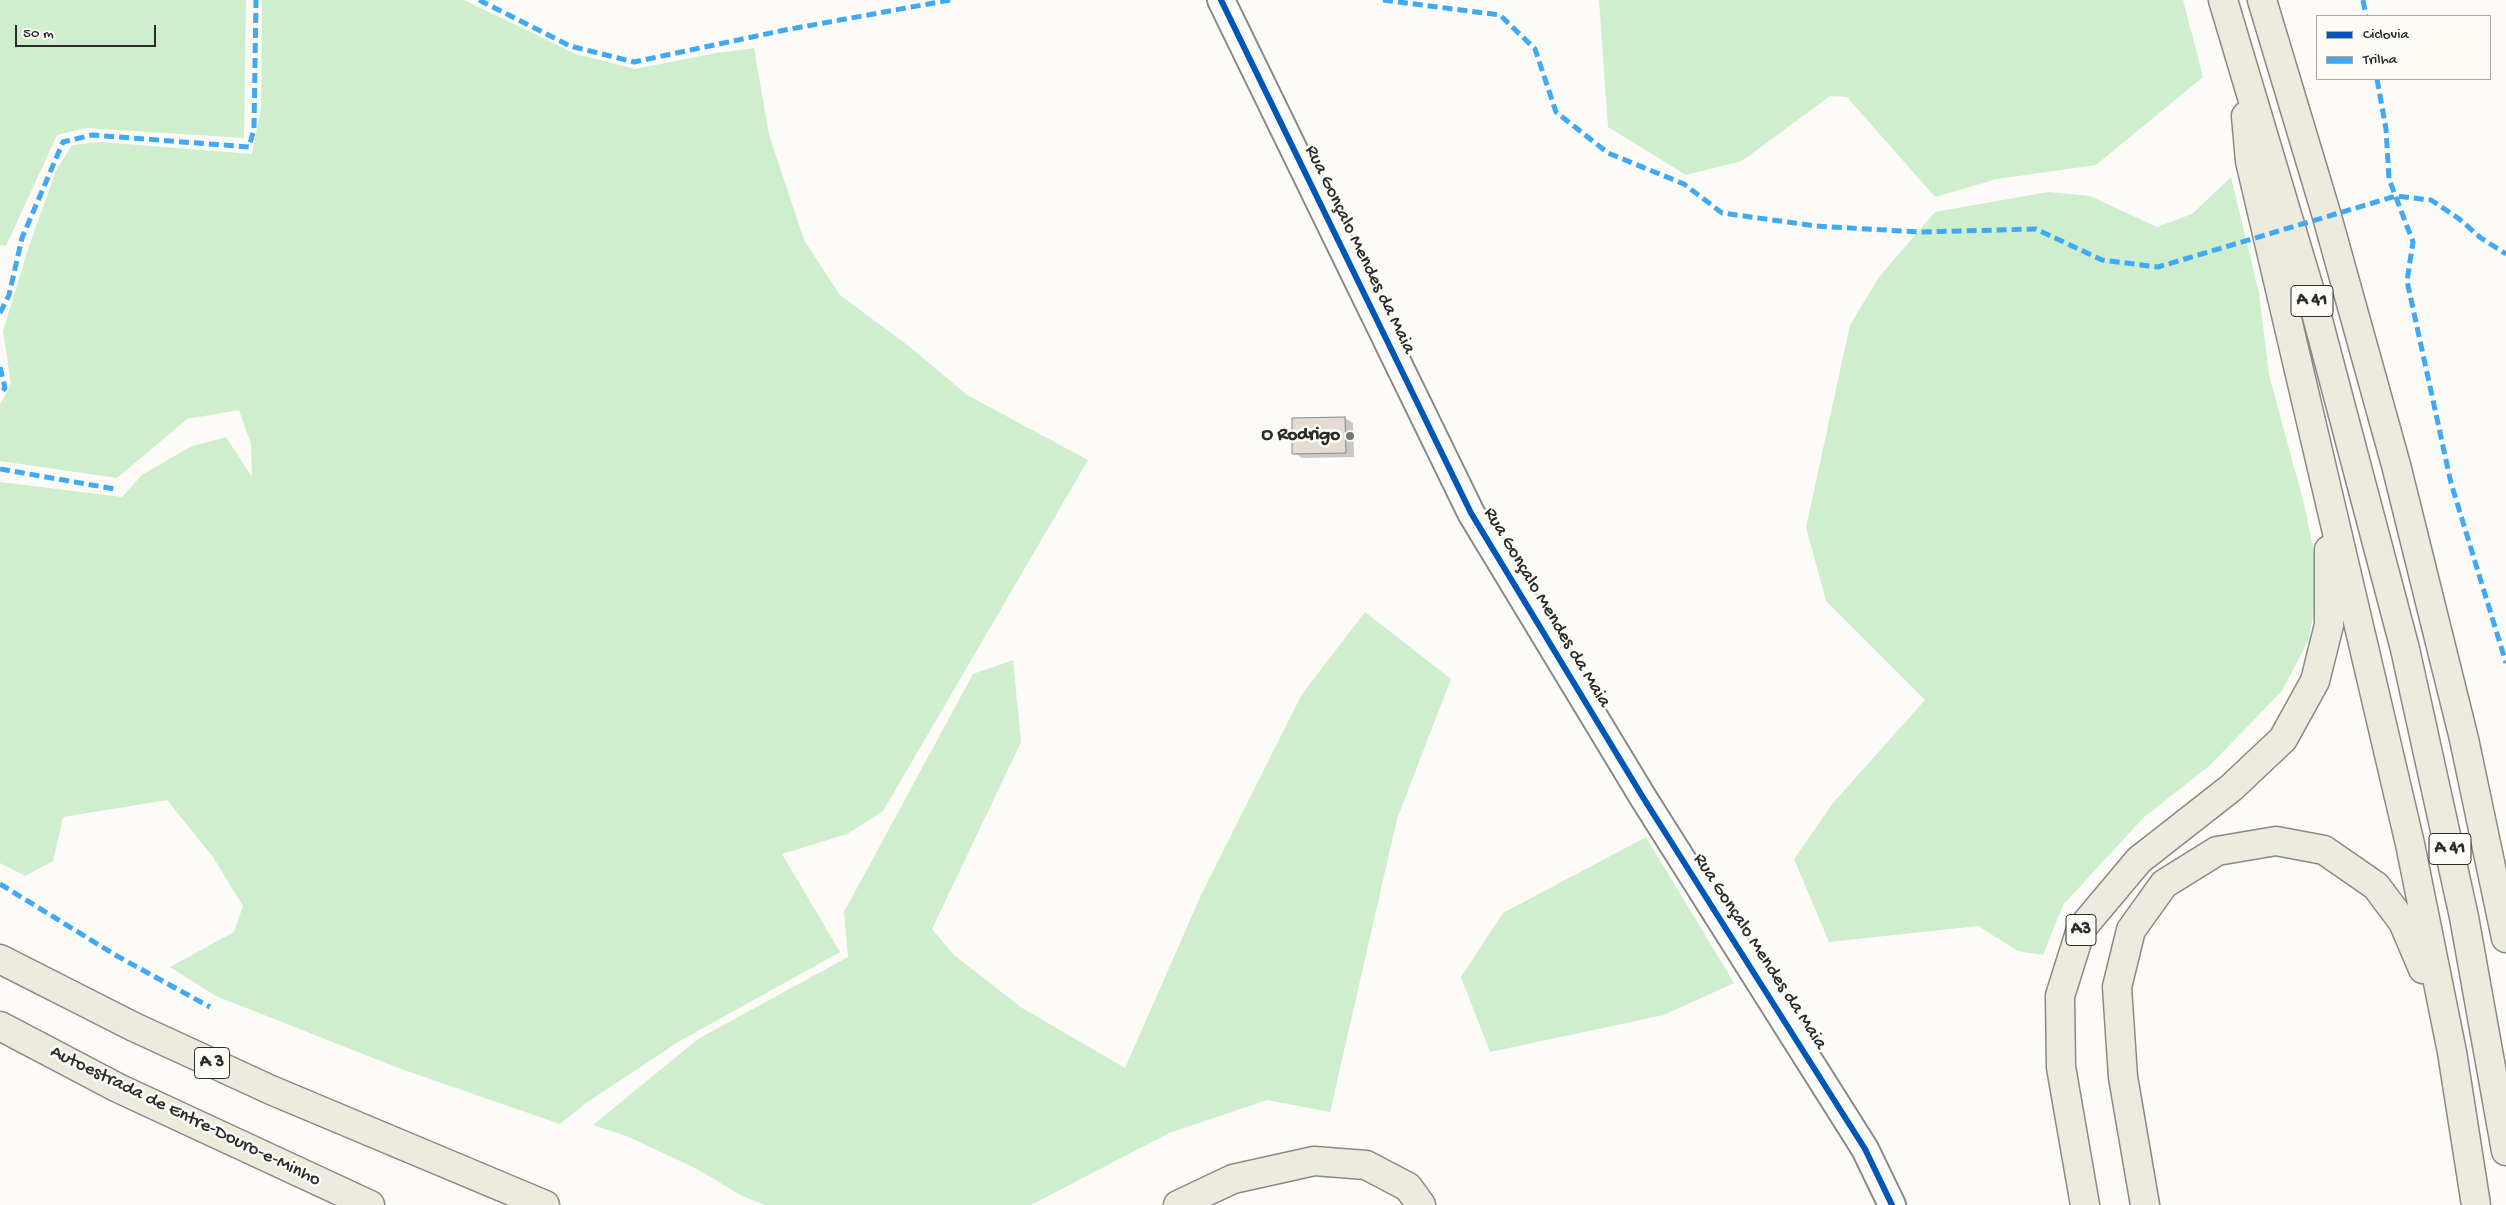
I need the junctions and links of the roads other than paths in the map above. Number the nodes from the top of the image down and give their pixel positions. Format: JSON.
{"nodes":[{"id":1,"x":1221,"y":0,"type":"edge"},
{"id":2,"x":2223,"y":0,"type":"edge"},
{"id":3,"x":2262,"y":0,"type":"edge"},
{"id":4,"x":2240,"y":53,"type":"junction"},
{"id":5,"x":2325,"y":481,"type":"junction"},
{"id":6,"x":2480,"y":812,"type":"junction"},
{"id":7,"x":2506,"y":860,"type":"edge"},
{"id":8,"x":2506,"y":938,"type":"edge"},
{"id":9,"x":0,"y":959,"type":"edge"},
{"id":10,"x":0,"y":1026,"type":"edge"},
{"id":11,"x":2452,"y":1052,"type":"junction"},
{"id":12,"x":2506,"y":1151,"type":"edge"},
{"id":13,"x":370,"y":1205,"type":"edge"},
{"id":14,"x":545,"y":1205,"type":"edge"},
{"id":15,"x":1178,"y":1205,"type":"edge"},
{"id":16,"x":1421,"y":1205,"type":"edge"},
{"id":17,"x":1892,"y":1205,"type":"edge"},
{"id":18,"x":2086,"y":1205,"type":"edge"},
{"id":19,"x":2145,"y":1205,"type":"edge"},
{"id":20,"x":2476,"y":1205,"type":"edge"}],
"edges":[{"from":1,"to":17,"type":"street","name":"Rua Gonçalo Mendes da Maia"},
{"from":2,"to":4,"type":"highway","number":"A 41"},
{"from":3,"to":6,"type":"highway","number":"A 41"},
{"from":4,"to":5,"type":"highway"},
{"from":4,"to":12,"type":"highway","number":"A 41"},
{"from":5,"to":11,"type":"highway"},
{"from":5,"to":18,"type":"highway","number":"A3"},
{"from":6,"to":7,"type":"highway"},
{"from":6,"to":8,"type":"highway","number":"A 41"},
{"from":9,"to":14,"type":"highway","number":"A 3"},
{"from":10,"to":13,"type":"highway","name":"Autoestrada de Entre-Douro-e-Minho"},
{"from":11,"to":19,"type":"highway"},
{"from":11,"to":20,"type":"highway"},
{"from":15,"to":16,"type":"highway"}]}
